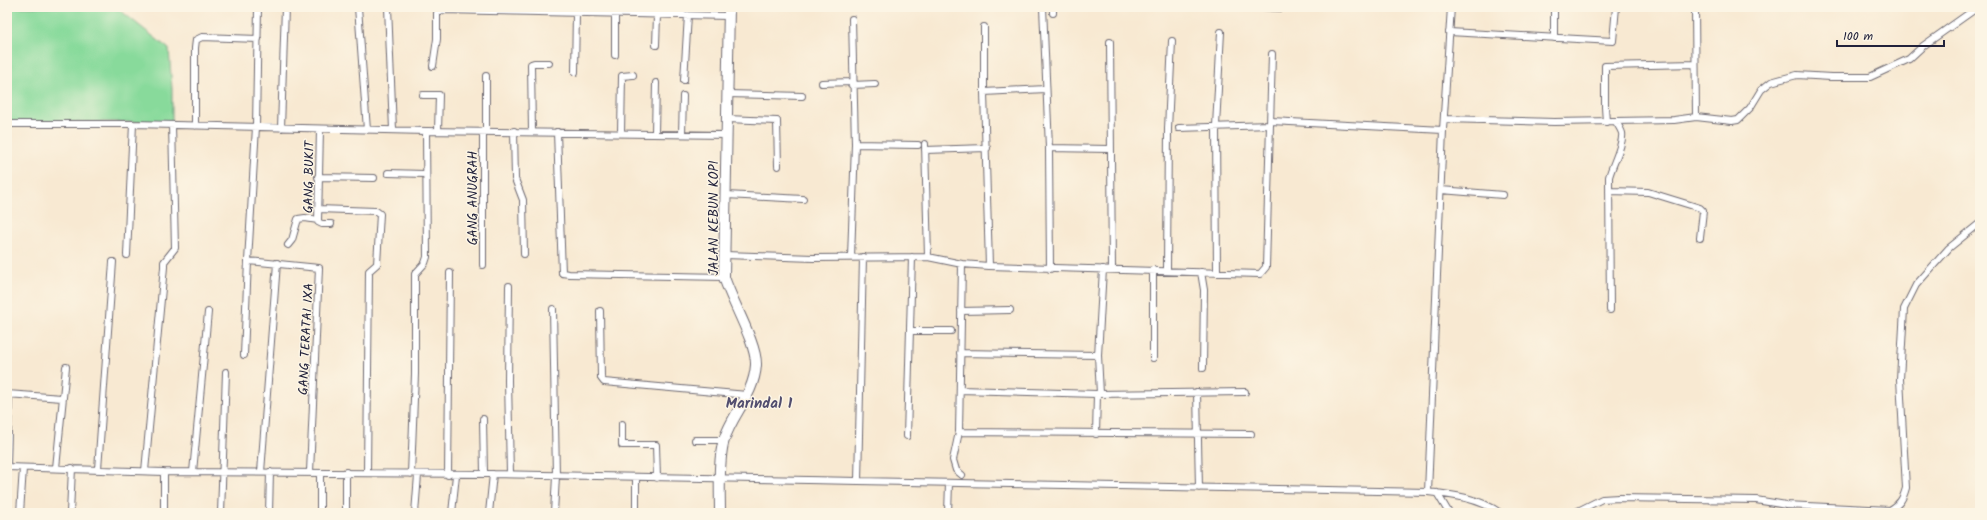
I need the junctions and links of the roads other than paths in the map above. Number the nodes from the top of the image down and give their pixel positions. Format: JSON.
{"nodes":[{"id":1,"x":258,"y":7,"type":"edge"},
{"id":2,"x":285,"y":7,"type":"edge"},
{"id":3,"x":358,"y":7,"type":"edge"},
{"id":4,"x":388,"y":7,"type":"edge"},
{"id":5,"x":1044,"y":7,"type":"edge"},
{"id":6,"x":1262,"y":7,"type":"edge"},
{"id":7,"x":1451,"y":7,"type":"edge"},
{"id":8,"x":1554,"y":7,"type":"edge"},
{"id":9,"x":1616,"y":7,"type":"edge"},
{"id":10,"x":1695,"y":7,"type":"edge"},
{"id":11,"x":1978,"y":7,"type":"edge"},
{"id":12,"x":1281,"y":8,"type":"edge"},
{"id":13,"x":729,"y":12,"type":"edge"},
{"id":14,"x":576,"y":13,"type":"junction"},
{"id":15,"x":615,"y":14,"type":"junction"},
{"id":16,"x":657,"y":15,"type":"junction"},
{"id":17,"x":688,"y":15,"type":"junction"},
{"id":18,"x":852,"y":19,"type":"dead end"},
{"id":19,"x":984,"y":27,"type":"dead end"},
{"id":20,"x":1221,"y":32,"type":"dead end"},
{"id":21,"x":1449,"y":32,"type":"junction"},
{"id":22,"x":1554,"y":38,"type":"junction"},
{"id":23,"x":258,"y":39,"type":"junction"},
{"id":24,"x":1172,"y":41,"type":"dead end"},
{"id":25,"x":1110,"y":42,"type":"dead end"},
{"id":26,"x":656,"y":45,"type":"dead end"},
{"id":27,"x":1272,"y":54,"type":"dead end"},
{"id":28,"x":615,"y":55,"type":"dead end"},
{"id":29,"x":550,"y":63,"type":"dead end"},
{"id":30,"x":1696,"y":64,"type":"junction"},
{"id":31,"x":433,"y":66,"type":"dead end"},
{"id":32,"x":575,"y":72,"type":"dead end"},
{"id":33,"x":633,"y":75,"type":"dead end"},
{"id":34,"x":486,"y":76,"type":"dead end"},
{"id":35,"x":684,"y":80,"type":"dead end"},
{"id":36,"x":656,"y":82,"type":"dead end"},
{"id":37,"x":822,"y":83,"type":"dead end"},
{"id":38,"x":852,"y":83,"type":"junction"},
{"id":39,"x":875,"y":84,"type":"dead end"},
{"id":40,"x":1046,"y":89,"type":"junction"},
{"id":41,"x":984,"y":92,"type":"junction"},
{"id":42,"x":727,"y":94,"type":"junction"},
{"id":43,"x":423,"y":95,"type":"dead end"},
{"id":44,"x":683,"y":96,"type":"dead end"},
{"id":45,"x":802,"y":96,"type":"dead end"},
{"id":46,"x":1696,"y":117,"type":"junction"},
{"id":47,"x":727,"y":119,"type":"junction"},
{"id":48,"x":1444,"y":119,"type":"junction"},
{"id":49,"x":1606,"y":122,"type":"junction"},
{"id":50,"x":1616,"y":122,"type":"junction"},
{"id":51,"x":1270,"y":123,"type":"junction"},
{"id":52,"x":7,"y":124,"type":"edge"},
{"id":53,"x":133,"y":124,"type":"junction"},
{"id":54,"x":172,"y":125,"type":"junction"},
{"id":55,"x":196,"y":126,"type":"junction"},
{"id":56,"x":1216,"y":126,"type":"junction"},
{"id":57,"x":256,"y":127,"type":"junction"},
{"id":58,"x":281,"y":128,"type":"junction"},
{"id":59,"x":1180,"y":128,"type":"dead end"},
{"id":60,"x":320,"y":129,"type":"junction"},
{"id":61,"x":367,"y":130,"type":"junction"},
{"id":62,"x":393,"y":130,"type":"junction"},
{"id":63,"x":1443,"y":130,"type":"junction"},
{"id":64,"x":426,"y":131,"type":"junction"},
{"id":65,"x":438,"y":131,"type":"junction"},
{"id":66,"x":485,"y":131,"type":"junction"},
{"id":67,"x":514,"y":131,"type":"junction"},
{"id":68,"x":532,"y":132,"type":"junction"},
{"id":69,"x":557,"y":132,"type":"junction"},
{"id":70,"x":621,"y":133,"type":"junction"},
{"id":71,"x":655,"y":133,"type":"junction"},
{"id":72,"x":682,"y":134,"type":"junction"},
{"id":73,"x":727,"y":135,"type":"junction"},
{"id":74,"x":855,"y":144,"type":"junction"},
{"id":75,"x":923,"y":146,"type":"junction"},
{"id":76,"x":987,"y":148,"type":"junction"},
{"id":77,"x":1049,"y":148,"type":"junction"},
{"id":78,"x":1110,"y":149,"type":"junction"},
{"id":79,"x":778,"y":166,"type":"dead end"},
{"id":80,"x":388,"y":173,"type":"dead end"},
{"id":81,"x":425,"y":174,"type":"junction"},
{"id":82,"x":318,"y":177,"type":"junction"},
{"id":83,"x":374,"y":178,"type":"dead end"},
{"id":84,"x":1441,"y":190,"type":"junction"},
{"id":85,"x":1609,"y":191,"type":"junction"},
{"id":86,"x":726,"y":195,"type":"junction"},
{"id":87,"x":1503,"y":195,"type":"dead end"},
{"id":88,"x":803,"y":199,"type":"dead end"},
{"id":89,"x":318,"y":209,"type":"junction"},
{"id":90,"x":319,"y":222,"type":"junction"},
{"id":91,"x":1980,"y":223,"type":"edge"},
{"id":92,"x":331,"y":224,"type":"dead end"},
{"id":93,"x":1700,"y":238,"type":"dead end"},
{"id":94,"x":288,"y":245,"type":"dead end"},
{"id":95,"x":524,"y":254,"type":"dead end"},
{"id":96,"x":126,"y":255,"type":"dead end"},
{"id":97,"x":725,"y":255,"type":"junction"},
{"id":98,"x":852,"y":257,"type":"junction"},
{"id":99,"x":863,"y":257,"type":"junction"},
{"id":100,"x":912,"y":257,"type":"junction"},
{"id":101,"x":928,"y":257,"type":"junction"},
{"id":102,"x":248,"y":261,"type":"junction"},
{"id":103,"x":112,"y":262,"type":"dead end"},
{"id":104,"x":277,"y":263,"type":"junction"},
{"id":105,"x":962,"y":264,"type":"junction"},
{"id":106,"x":483,"y":265,"type":"dead end"},
{"id":107,"x":989,"y":266,"type":"junction"},
{"id":108,"x":1050,"y":269,"type":"junction"},
{"id":109,"x":1103,"y":269,"type":"junction"},
{"id":110,"x":1112,"y":269,"type":"junction"},
{"id":111,"x":1153,"y":270,"type":"junction"},
{"id":112,"x":1167,"y":271,"type":"junction"},
{"id":113,"x":1201,"y":272,"type":"junction"},
{"id":114,"x":450,"y":273,"type":"dead end"},
{"id":115,"x":1217,"y":273,"type":"junction"},
{"id":116,"x":724,"y":277,"type":"junction"},
{"id":117,"x":509,"y":286,"type":"dead end"},
{"id":118,"x":554,"y":309,"type":"dead end"},
{"id":119,"x":1010,"y":310,"type":"dead end"},
{"id":120,"x":1610,"y":310,"type":"dead end"},
{"id":121,"x":600,"y":311,"type":"dead end"},
{"id":122,"x":961,"y":311,"type":"junction"},
{"id":123,"x":208,"y":312,"type":"dead end"},
{"id":124,"x":910,"y":331,"type":"junction"},
{"id":125,"x":951,"y":331,"type":"dead end"},
{"id":126,"x":960,"y":353,"type":"junction"},
{"id":127,"x":244,"y":355,"type":"dead end"},
{"id":128,"x":1098,"y":355,"type":"junction"},
{"id":129,"x":1153,"y":358,"type":"dead end"},
{"id":130,"x":66,"y":367,"type":"dead end"},
{"id":131,"x":1203,"y":368,"type":"dead end"},
{"id":132,"x":226,"y":372,"type":"dead end"},
{"id":133,"x":960,"y":390,"type":"junction"},
{"id":134,"x":1197,"y":392,"type":"junction"},
{"id":135,"x":1245,"y":392,"type":"dead end"},
{"id":136,"x":8,"y":394,"type":"edge"},
{"id":137,"x":1099,"y":394,"type":"junction"},
{"id":138,"x":747,"y":395,"type":"junction"},
{"id":139,"x":62,"y":398,"type":"junction"},
{"id":140,"x":483,"y":419,"type":"dead end"},
{"id":141,"x":622,"y":424,"type":"dead end"},
{"id":142,"x":959,"y":432,"type":"junction"},
{"id":143,"x":1198,"y":433,"type":"junction"},
{"id":144,"x":1096,"y":434,"type":"junction"},
{"id":145,"x":1251,"y":434,"type":"dead end"},
{"id":146,"x":907,"y":436,"type":"dead end"},
{"id":147,"x":695,"y":440,"type":"dead end"},
{"id":148,"x":724,"y":440,"type":"junction"},
{"id":149,"x":7,"y":467,"type":"edge"},
{"id":150,"x":23,"y":468,"type":"junction"},
{"id":151,"x":56,"y":468,"type":"junction"},
{"id":152,"x":72,"y":468,"type":"junction"},
{"id":153,"x":98,"y":469,"type":"junction"},
{"id":154,"x":145,"y":471,"type":"junction"},
{"id":155,"x":164,"y":472,"type":"junction"},
{"id":156,"x":193,"y":472,"type":"junction"},
{"id":157,"x":223,"y":472,"type":"junction"},
{"id":158,"x":261,"y":472,"type":"junction"},
{"id":159,"x":270,"y":472,"type":"junction"},
{"id":160,"x":310,"y":472,"type":"junction"},
{"id":161,"x":346,"y":472,"type":"junction"},
{"id":162,"x":320,"y":473,"type":"junction"},
{"id":163,"x":367,"y":473,"type":"junction"},
{"id":164,"x":411,"y":474,"type":"junction"},
{"id":165,"x":484,"y":474,"type":"junction"},
{"id":166,"x":494,"y":474,"type":"junction"},
{"id":167,"x":510,"y":474,"type":"junction"},
{"id":168,"x":418,"y":475,"type":"junction"},
{"id":169,"x":448,"y":475,"type":"junction"},
{"id":170,"x":456,"y":475,"type":"junction"},
{"id":171,"x":962,"y":475,"type":"dead end"},
{"id":172,"x":556,"y":476,"type":"junction"},
{"id":173,"x":636,"y":478,"type":"junction"},
{"id":174,"x":657,"y":478,"type":"junction"},
{"id":175,"x":720,"y":479,"type":"junction"},
{"id":176,"x":858,"y":481,"type":"junction"},
{"id":177,"x":949,"y":483,"type":"junction"},
{"id":178,"x":1199,"y":488,"type":"junction"},
{"id":179,"x":1428,"y":492,"type":"junction"},
{"id":180,"x":1438,"y":493,"type":"junction"},
{"id":181,"x":20,"y":513,"type":"edge"},
{"id":182,"x":70,"y":513,"type":"edge"},
{"id":183,"x":164,"y":513,"type":"edge"},
{"id":184,"x":222,"y":513,"type":"edge"},
{"id":185,"x":269,"y":513,"type":"edge"},
{"id":186,"x":320,"y":513,"type":"edge"},
{"id":187,"x":346,"y":513,"type":"edge"},
{"id":188,"x":415,"y":513,"type":"edge"},
{"id":189,"x":452,"y":513,"type":"edge"},
{"id":190,"x":489,"y":513,"type":"edge"},
{"id":191,"x":554,"y":513,"type":"edge"},
{"id":192,"x":636,"y":513,"type":"edge"},
{"id":193,"x":720,"y":513,"type":"edge"},
{"id":194,"x":948,"y":513,"type":"edge"},
{"id":195,"x":1449,"y":513,"type":"edge"},
{"id":196,"x":1500,"y":513,"type":"edge"},
{"id":197,"x":1574,"y":513,"type":"edge"}],
"edges":[{"from":1,"to":23,"type":"street"},
{"from":2,"to":58,"type":"street"},
{"from":3,"to":61,"type":"street"},
{"from":4,"to":62,"type":"street"},
{"from":5,"to":40,"type":"street"},
{"from":6,"to":12,"type":"street"},
{"from":7,"to":21,"type":"street"},
{"from":8,"to":22,"type":"street"},
{"from":9,"to":22,"type":"street"},
{"from":10,"to":30,"type":"street"},
{"from":11,"to":46,"type":"street"},
{"from":13,"to":17,"type":"street"},
{"from":13,"to":42,"type":"main road","name":"JALAN KEBUN KOPI"},
{"from":14,"to":15,"type":"street"},
{"from":14,"to":31,"type":"street"},
{"from":14,"to":32,"type":"street"},
{"from":15,"to":16,"type":"street"},
{"from":15,"to":28,"type":"street"},
{"from":16,"to":17,"type":"street"},
{"from":16,"to":26,"type":"street"},
{"from":17,"to":35,"type":"street"},
{"from":18,"to":38,"type":"street"},
{"from":19,"to":41,"type":"street"},
{"from":20,"to":56,"type":"street"},
{"from":21,"to":22,"type":"street"},
{"from":21,"to":48,"type":"street"},
{"from":23,"to":55,"type":"street"},
{"from":23,"to":57,"type":"street"},
{"from":24,"to":112,"type":"street"},
{"from":25,"to":78,"type":"street"},
{"from":27,"to":51,"type":"street"},
{"from":29,"to":68,"type":"street"},
{"from":30,"to":46,"type":"street"},
{"from":30,"to":49,"type":"street"},
{"from":33,"to":70,"type":"street"},
{"from":34,"to":66,"type":"street","name":"GANG ANUGRAH"},
{"from":36,"to":71,"type":"street"},
{"from":37,"to":38,"type":"street"},
{"from":38,"to":39,"type":"street"},
{"from":38,"to":74,"type":"street"},
{"from":40,"to":41,"type":"street"},
{"from":40,"to":77,"type":"street"},
{"from":41,"to":76,"type":"street"},
{"from":42,"to":45,"type":"street"},
{"from":42,"to":47,"type":"main road","name":"JALAN KEBUN KOPI"},
{"from":43,"to":65,"type":"street"},
{"from":44,"to":72,"type":"street"},
{"from":46,"to":50,"type":"street"},
{"from":47,"to":73,"type":"main road","name":"JALAN KEBUN KOPI"},
{"from":47,"to":79,"type":"street"},
{"from":48,"to":49,"type":"street"},
{"from":48,"to":63,"type":"street"},
{"from":49,"to":50,"type":"street"},
{"from":50,"to":85,"type":"street"},
{"from":51,"to":56,"type":"street"},
{"from":51,"to":63,"type":"street"},
{"from":51,"to":115,"type":"street"},
{"from":52,"to":53,"type":"street"},
{"from":53,"to":54,"type":"street"},
{"from":53,"to":96,"type":"street"},
{"from":54,"to":55,"type":"street"},
{"from":54,"to":154,"type":"street"},
{"from":55,"to":57,"type":"street"},
{"from":56,"to":59,"type":"street"},
{"from":56,"to":115,"type":"street"},
{"from":57,"to":58,"type":"street"},
{"from":57,"to":102,"type":"street"},
{"from":58,"to":60,"type":"street"},
{"from":60,"to":61,"type":"street"},
{"from":60,"to":82,"type":"street","name":"GANG BUKIT"},
{"from":61,"to":62,"type":"street"},
{"from":62,"to":64,"type":"street"},
{"from":63,"to":84,"type":"street"},
{"from":64,"to":65,"type":"street"},
{"from":64,"to":81,"type":"street"},
{"from":65,"to":66,"type":"street"},
{"from":66,"to":67,"type":"street"},
{"from":66,"to":106,"type":"street","name":"GANG ANUGRAH"},
{"from":67,"to":68,"type":"street"},
{"from":67,"to":95,"type":"street"},
{"from":68,"to":69,"type":"street"},
{"from":69,"to":70,"type":"street"},
{"from":69,"to":116,"type":"street"},
{"from":70,"to":71,"type":"street"},
{"from":71,"to":72,"type":"street"},
{"from":72,"to":73,"type":"street"},
{"from":73,"to":86,"type":"main road","name":"JALAN KEBUN KOPI"},
{"from":74,"to":75,"type":"street"},
{"from":74,"to":98,"type":"street"},
{"from":75,"to":76,"type":"street"},
{"from":75,"to":101,"type":"street"},
{"from":76,"to":107,"type":"street"},
{"from":77,"to":78,"type":"street"},
{"from":77,"to":108,"type":"street"},
{"from":78,"to":110,"type":"street"},
{"from":80,"to":81,"type":"street"},
{"from":81,"to":164,"type":"street"},
{"from":82,"to":83,"type":"street"},
{"from":82,"to":89,"type":"street","name":"GANG BUKIT"},
{"from":84,"to":87,"type":"street"},
{"from":84,"to":179,"type":"street"},
{"from":85,"to":93,"type":"street"},
{"from":85,"to":120,"type":"street"},
{"from":86,"to":88,"type":"street"},
{"from":86,"to":97,"type":"main road","name":"JALAN KEBUN KOPI"},
{"from":89,"to":90,"type":"street","name":"GANG BUKIT"},
{"from":89,"to":163,"type":"street"},
{"from":90,"to":92,"type":"street"},
{"from":90,"to":94,"type":"street"},
{"from":91,"to":197,"type":"street"},
{"from":97,"to":98,"type":"street"},
{"from":97,"to":116,"type":"main road","name":"JALAN KEBUN KOPI"},
{"from":98,"to":99,"type":"street"},
{"from":99,"to":100,"type":"street"},
{"from":99,"to":176,"type":"street"},
{"from":100,"to":101,"type":"street"},
{"from":100,"to":124,"type":"street"},
{"from":101,"to":105,"type":"street"},
{"from":102,"to":104,"type":"street","name":"GANG TERATAI IXA"},
{"from":102,"to":127,"type":"street"},
{"from":103,"to":153,"type":"street"},
{"from":104,"to":158,"type":"street"},
{"from":104,"to":160,"type":"street","name":"GANG TERATAI IXA"},
{"from":105,"to":107,"type":"street"},
{"from":105,"to":122,"type":"street"},
{"from":107,"to":108,"type":"street"},
{"from":108,"to":109,"type":"street"},
{"from":109,"to":110,"type":"street"},
{"from":109,"to":128,"type":"street"},
{"from":110,"to":111,"type":"street"},
{"from":111,"to":112,"type":"street"},
{"from":111,"to":129,"type":"street"},
{"from":112,"to":113,"type":"street"},
{"from":113,"to":115,"type":"street"},
{"from":113,"to":131,"type":"street"},
{"from":114,"to":169,"type":"street"},
{"from":116,"to":138,"type":"main road","name":"JALAN KEBUN KOPI"},
{"from":117,"to":167,"type":"street"},
{"from":118,"to":172,"type":"street"},
{"from":119,"to":122,"type":"street"},
{"from":121,"to":138,"type":"street"},
{"from":122,"to":126,"type":"street"},
{"from":123,"to":156,"type":"street"},
{"from":124,"to":125,"type":"street"},
{"from":124,"to":146,"type":"street"},
{"from":126,"to":128,"type":"street"},
{"from":126,"to":133,"type":"street"},
{"from":128,"to":137,"type":"street"},
{"from":130,"to":139,"type":"street"},
{"from":132,"to":157,"type":"street"},
{"from":133,"to":137,"type":"street"},
{"from":133,"to":142,"type":"street"},
{"from":134,"to":135,"type":"street"},
{"from":134,"to":137,"type":"street"},
{"from":134,"to":143,"type":"street"},
{"from":136,"to":139,"type":"street"},
{"from":136,"to":149,"type":"street"},
{"from":137,"to":144,"type":"street"},
{"from":138,"to":148,"type":"main road","name":"JALAN KEBUN KOPI"},
{"from":139,"to":151,"type":"street"},
{"from":140,"to":165,"type":"street"},
{"from":141,"to":174,"type":"street"},
{"from":142,"to":144,"type":"street"},
{"from":142,"to":171,"type":"street"},
{"from":143,"to":144,"type":"street"},
{"from":143,"to":145,"type":"street"},
{"from":143,"to":178,"type":"street"},
{"from":147,"to":148,"type":"street"},
{"from":148,"to":175,"type":"main road","name":"JALAN KEBUN KOPI"},
{"from":149,"to":150,"type":"street"},
{"from":150,"to":151,"type":"street"},
{"from":150,"to":181,"type":"street"},
{"from":151,"to":152,"type":"street"},
{"from":152,"to":153,"type":"street"},
{"from":152,"to":182,"type":"street"},
{"from":153,"to":154,"type":"street"},
{"from":154,"to":155,"type":"street"},
{"from":155,"to":156,"type":"street"},
{"from":155,"to":183,"type":"street"},
{"from":156,"to":157,"type":"street"},
{"from":157,"to":158,"type":"street"},
{"from":157,"to":184,"type":"street"},
{"from":158,"to":159,"type":"street"},
{"from":159,"to":160,"type":"street"},
{"from":159,"to":185,"type":"street"},
{"from":160,"to":162,"type":"street"},
{"from":161,"to":162,"type":"street"},
{"from":161,"to":163,"type":"street"},
{"from":161,"to":187,"type":"street"},
{"from":162,"to":186,"type":"street"},
{"from":163,"to":164,"type":"street"},
{"from":164,"to":168,"type":"street"},
{"from":165,"to":166,"type":"street"},
{"from":165,"to":170,"type":"street"},
{"from":166,"to":167,"type":"street"},
{"from":166,"to":190,"type":"street"},
{"from":167,"to":172,"type":"street"},
{"from":168,"to":169,"type":"street"},
{"from":168,"to":188,"type":"street"},
{"from":169,"to":170,"type":"street"},
{"from":170,"to":189,"type":"street"},
{"from":172,"to":173,"type":"street"},
{"from":172,"to":191,"type":"street"},
{"from":173,"to":174,"type":"street"},
{"from":173,"to":192,"type":"street"},
{"from":174,"to":175,"type":"street"},
{"from":175,"to":176,"type":"street"},
{"from":175,"to":193,"type":"main road","name":"JALAN KEBUN KOPI"},
{"from":176,"to":177,"type":"street"},
{"from":177,"to":178,"type":"street"},
{"from":177,"to":194,"type":"street"},
{"from":178,"to":179,"type":"street"},
{"from":179,"to":180,"type":"street"},
{"from":180,"to":195,"type":"street"},
{"from":180,"to":196,"type":"street"}]}
